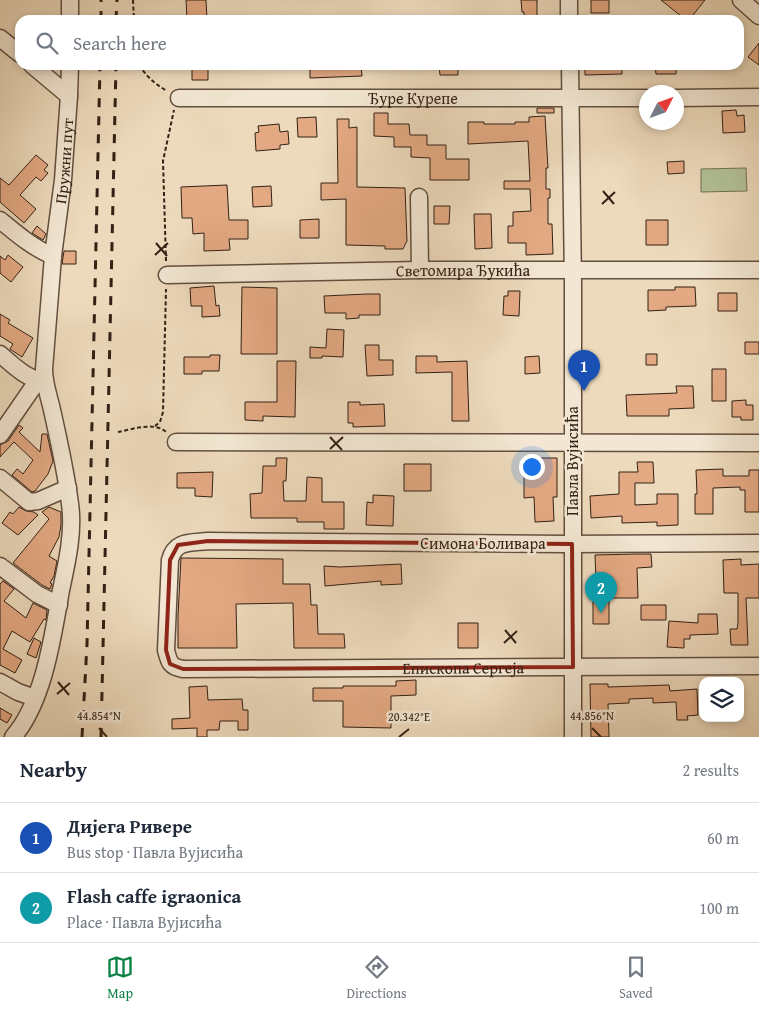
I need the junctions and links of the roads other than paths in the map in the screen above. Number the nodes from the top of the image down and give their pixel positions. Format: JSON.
{"nodes":[{"id":1,"x":70,"y":0,"type":"edge"},
{"id":2,"x":569,"y":0,"type":"edge"},
{"id":3,"x":741,"y":0,"type":"edge"},
{"id":4,"x":70,"y":15,"type":"edge"},
{"id":5,"x":569,"y":15,"type":"edge"},
{"id":6,"x":759,"y":16,"type":"edge"},
{"id":7,"x":0,"y":38,"type":"edge"},
{"id":8,"x":15,"y":50,"type":"edge"},
{"id":9,"x":38,"y":70,"type":"edge"},
{"id":10,"x":70,"y":70,"type":"edge"},
{"id":11,"x":570,"y":70,"type":"edge"},
{"id":12,"x":70,"y":96,"type":"junction"},
{"id":13,"x":759,"y":97,"type":"edge"},
{"id":14,"x":180,"y":98,"type":"road end"},
{"id":15,"x":570,"y":98,"type":"junction"},
{"id":16,"x":639,"y":98,"type":"edge"},
{"id":17,"x":684,"y":98,"type":"edge"},
{"id":18,"x":419,"y":197,"type":"dead end"},
{"id":19,"x":0,"y":220,"type":"edge"},
{"id":20,"x":53,"y":256,"type":"junction"},
{"id":21,"x":420,"y":270,"type":"junction"},
{"id":22,"x":759,"y":270,"type":"edge"},
{"id":23,"x":572,"y":271,"type":"junction"},
{"id":24,"x":166,"y":275,"type":"dead end"},
{"id":25,"x":0,"y":354,"type":"edge"},
{"id":26,"x":41,"y":380,"type":"junction"},
{"id":27,"x":0,"y":435,"type":"edge"},
{"id":28,"x":176,"y":442,"type":"road end"},
{"id":29,"x":759,"y":443,"type":"edge"},
{"id":30,"x":572,"y":444,"type":"junction"},
{"id":31,"x":0,"y":478,"type":"edge"},
{"id":32,"x":68,"y":488,"type":"junction"},
{"id":33,"x":759,"y":543,"type":"edge"},
{"id":34,"x":572,"y":544,"type":"junction"},
{"id":35,"x":0,"y":566,"type":"edge"},
{"id":36,"x":59,"y":605,"type":"junction"},
{"id":37,"x":170,"y":664,"type":"joint"},
{"id":38,"x":759,"y":666,"type":"edge"},
{"id":39,"x":573,"y":667,"type":"junction"},
{"id":40,"x":0,"y":682,"type":"edge"},
{"id":41,"x":35,"y":698,"type":"junction"},
{"id":42,"x":13,"y":737,"type":"edge"},
{"id":43,"x":574,"y":737,"type":"edge"}],
"edges":[{"from":1,"to":4,"type":"street"},
{"from":2,"to":5,"type":"street"},
{"from":3,"to":6,"type":"street"},
{"from":7,"to":8,"type":"street"},
{"from":9,"to":12,"type":"street"},
{"from":10,"to":12,"type":"street","name":"Пружни пут"},
{"from":11,"to":15,"type":"street","name":"Павла Вујисића"},
{"from":12,"to":20,"type":"street","name":"Пружни пут"},
{"from":13,"to":17,"type":"street"},
{"from":14,"to":15,"type":"street","name":"Ђуре Курепе"},
{"from":15,"to":16,"type":"street","name":"Ђуре Курепе"},
{"from":15,"to":23,"type":"street","name":"Павла Вујисића"},
{"from":18,"to":21,"type":"street"},
{"from":19,"to":20,"type":"street"},
{"from":20,"to":26,"type":"street","name":"Пружни пут"},
{"from":21,"to":23,"type":"street","name":"Светомира Ђукића"},
{"from":21,"to":24,"type":"street","name":"Светомира Ђукића"},
{"from":22,"to":23,"type":"street","name":"Светомира Ђукића"},
{"from":23,"to":30,"type":"street","name":"Павла Вујисића"},
{"from":25,"to":26,"type":"street"},
{"from":26,"to":27,"type":"street"},
{"from":26,"to":32,"type":"street","name":"Пружни пут"},
{"from":28,"to":30,"type":"street"},
{"from":29,"to":30,"type":"street"},
{"from":30,"to":34,"type":"street","name":"Павла Вујисића"},
{"from":31,"to":32,"type":"street"},
{"from":32,"to":36,"type":"street","name":"Пружни пут"},
{"from":33,"to":34,"type":"street","name":"Симона Боливара"},
{"from":34,"to":37,"type":"street","name":"Симона Боливара"},
{"from":34,"to":39,"type":"street","name":"Павла Вујисића"},
{"from":35,"to":36,"type":"street"},
{"from":36,"to":41,"type":"street","name":"Пружни пут"},
{"from":37,"to":39,"type":"street","name":"Епископа Сергеја"},
{"from":38,"to":39,"type":"street","name":"Епископа Сергеја"},
{"from":39,"to":43,"type":"street","name":"Павла Вујисића"},
{"from":40,"to":41,"type":"street"},
{"from":41,"to":42,"type":"street","name":"Пружни пут"}]}
